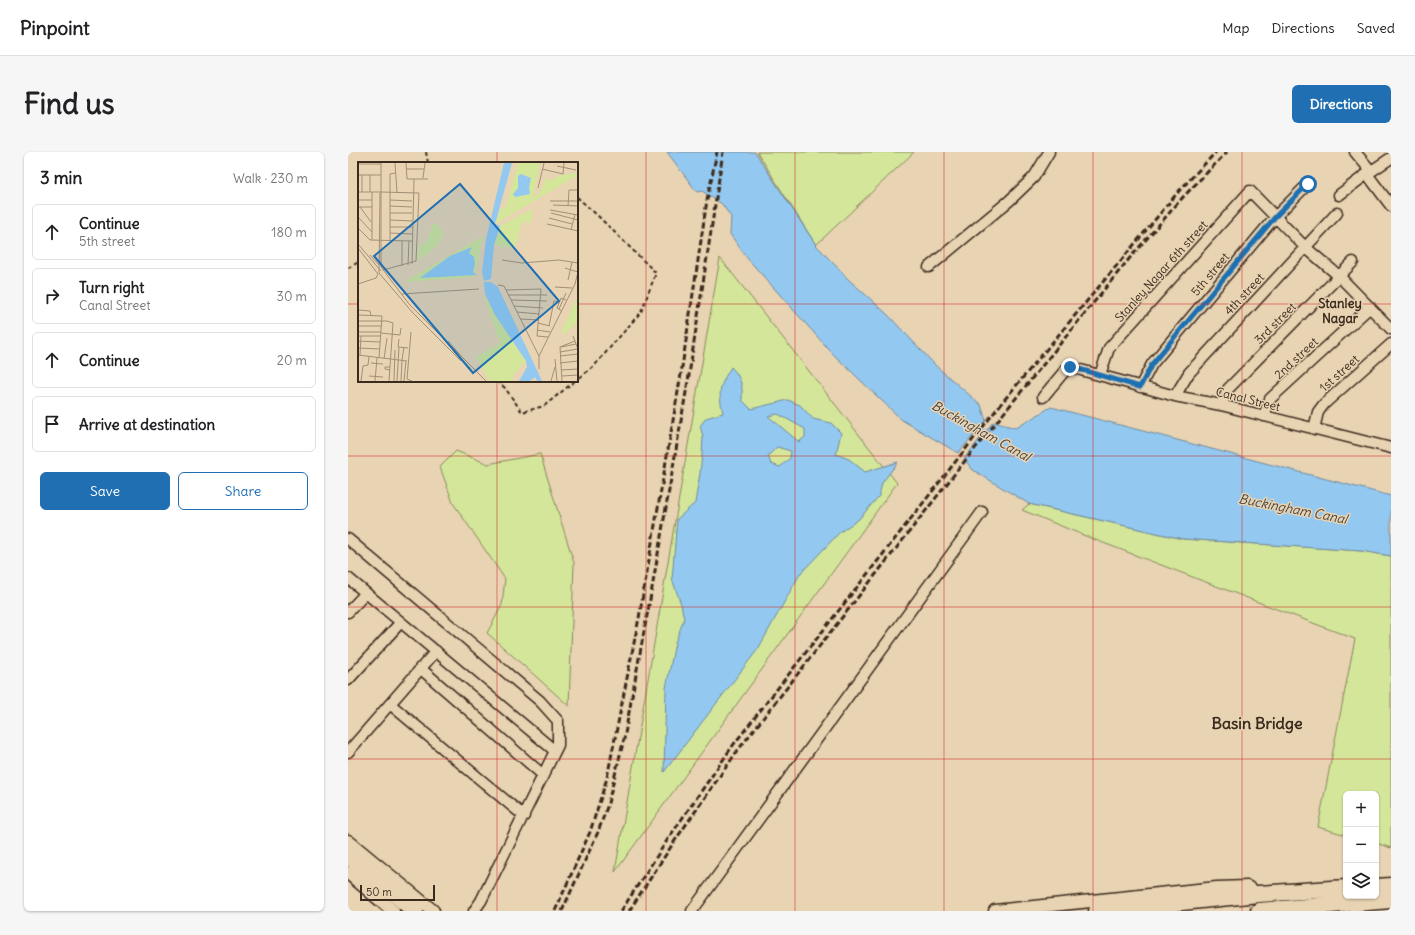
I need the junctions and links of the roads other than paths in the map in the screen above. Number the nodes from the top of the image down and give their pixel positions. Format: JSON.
{"nodes":[{"id":1,"x":1049,"y":152,"type":"edge"},
{"id":2,"x":1355,"y":152,"type":"edge"},
{"id":3,"x":1391,"y":158,"type":"edge"},
{"id":4,"x":1369,"y":173,"type":"junction"},
{"id":5,"x":1308,"y":184,"type":"dead end"},
{"id":6,"x":1339,"y":195,"type":"dead end"},
{"id":7,"x":1391,"y":206,"type":"edge"},
{"id":8,"x":1337,"y":213,"type":"dead end"},
{"id":9,"x":1275,"y":217,"type":"junction"},
{"id":10,"x":1305,"y":248,"type":"junction"},
{"id":11,"x":1353,"y":262,"type":"dead end"},
{"id":12,"x":929,"y":266,"type":"dead end"},
{"id":13,"x":1339,"y":276,"type":"junction"},
{"id":14,"x":1370,"y":307,"type":"junction"},
{"id":15,"x":1391,"y":329,"type":"edge"},
{"id":16,"x":1391,"y":344,"type":"edge"},
{"id":17,"x":1100,"y":375,"type":"junction"},
{"id":18,"x":1140,"y":387,"type":"junction"},
{"id":19,"x":1175,"y":396,"type":"junction"},
{"id":20,"x":1043,"y":397,"type":"dead end"},
{"id":21,"x":1221,"y":406,"type":"junction"},
{"id":22,"x":1264,"y":416,"type":"junction"},
{"id":23,"x":1314,"y":429,"type":"junction"},
{"id":24,"x":1391,"y":448,"type":"edge"},
{"id":25,"x":982,"y":512,"type":"dead end"},
{"id":26,"x":348,"y":539,"type":"edge"},
{"id":27,"x":348,"y":578,"type":"edge"},
{"id":28,"x":366,"y":593,"type":"junction"},
{"id":29,"x":348,"y":612,"type":"edge"},
{"id":30,"x":401,"y":622,"type":"junction"},
{"id":31,"x":436,"y":651,"type":"junction"},
{"id":32,"x":420,"y":668,"type":"junction"},
{"id":33,"x":348,"y":680,"type":"edge"},
{"id":34,"x":390,"y":704,"type":"junction"},
{"id":35,"x":555,"y":751,"type":"junction"},
{"id":36,"x":348,"y":752,"type":"edge"},
{"id":37,"x":543,"y":775,"type":"junction"},
{"id":38,"x":524,"y":816,"type":"junction"},
{"id":39,"x":348,"y":841,"type":"edge"},
{"id":40,"x":348,"y":856,"type":"edge"},
{"id":41,"x":348,"y":873,"type":"edge"},
{"id":42,"x":1391,"y":886,"type":"edge"},
{"id":43,"x":1379,"y":887,"type":"edge"},
{"id":44,"x":1343,"y":888,"type":"edge"},
{"id":45,"x":1258,"y":894,"type":"junction"},
{"id":46,"x":1391,"y":900,"type":"edge"},
{"id":47,"x":1105,"y":910,"type":"edge"},
{"id":48,"x":1284,"y":910,"type":"edge"},
{"id":49,"x":393,"y":911,"type":"edge"},
{"id":50,"x":415,"y":911,"type":"edge"},
{"id":51,"x":433,"y":911,"type":"edge"},
{"id":52,"x":474,"y":911,"type":"edge"},
{"id":53,"x":692,"y":911,"type":"edge"},
{"id":54,"x":995,"y":911,"type":"edge"},
{"id":55,"x":1259,"y":911,"type":"edge"}],
"edges":[{"from":1,"to":12,"type":"street"},
{"from":2,"to":4,"type":"street"},
{"from":3,"to":4,"type":"street"},
{"from":4,"to":6,"type":"street"},
{"from":4,"to":7,"type":"street"},
{"from":5,"to":9,"type":"street","name":"5th street"},
{"from":8,"to":10,"type":"street","name":"4th street"},
{"from":9,"to":10,"type":"street"},
{"from":9,"to":17,"type":"street","name":"Stanley Nagar 6th street"},
{"from":9,"to":18,"type":"street","name":"5th street"},
{"from":10,"to":13,"type":"street"},
{"from":10,"to":19,"type":"street","name":"4th street"},
{"from":11,"to":13,"type":"street","name":"3rd street"},
{"from":13,"to":14,"type":"street"},
{"from":13,"to":21,"type":"street","name":"3rd street"},
{"from":14,"to":15,"type":"street"},
{"from":14,"to":22,"type":"street","name":"2nd street"},
{"from":16,"to":23,"type":"street","name":"1st street"},
{"from":17,"to":18,"type":"street","name":"Canal Street"},
{"from":17,"to":20,"type":"street","name":"Canal Street"},
{"from":18,"to":19,"type":"street","name":"Canal Street"},
{"from":19,"to":21,"type":"street","name":"Canal Street"},
{"from":21,"to":22,"type":"street","name":"Canal Street"},
{"from":22,"to":23,"type":"street","name":"Canal Street"},
{"from":23,"to":24,"type":"street","name":"Canal Street"},
{"from":25,"to":53,"type":"street"},
{"from":26,"to":35,"type":"street"},
{"from":27,"to":28,"type":"street"},
{"from":28,"to":29,"type":"street"},
{"from":28,"to":30,"type":"street"},
{"from":30,"to":31,"type":"street"},
{"from":30,"to":33,"type":"street"},
{"from":31,"to":32,"type":"street"},
{"from":31,"to":35,"type":"street"},
{"from":32,"to":34,"type":"street"},
{"from":32,"to":37,"type":"street"},
{"from":34,"to":36,"type":"street"},
{"from":34,"to":38,"type":"street"},
{"from":35,"to":37,"type":"street"},
{"from":37,"to":38,"type":"street"},
{"from":38,"to":52,"type":"street"},
{"from":39,"to":51,"type":"street"},
{"from":40,"to":50,"type":"main road"},
{"from":41,"to":49,"type":"street"},
{"from":42,"to":43,"type":"main road"},
{"from":44,"to":45,"type":"main road"},
{"from":45,"to":47,"type":"main road"},
{"from":45,"to":54,"type":"street"},
{"from":46,"to":48,"type":"main road"},
{"from":48,"to":55,"type":"main road"}]}
